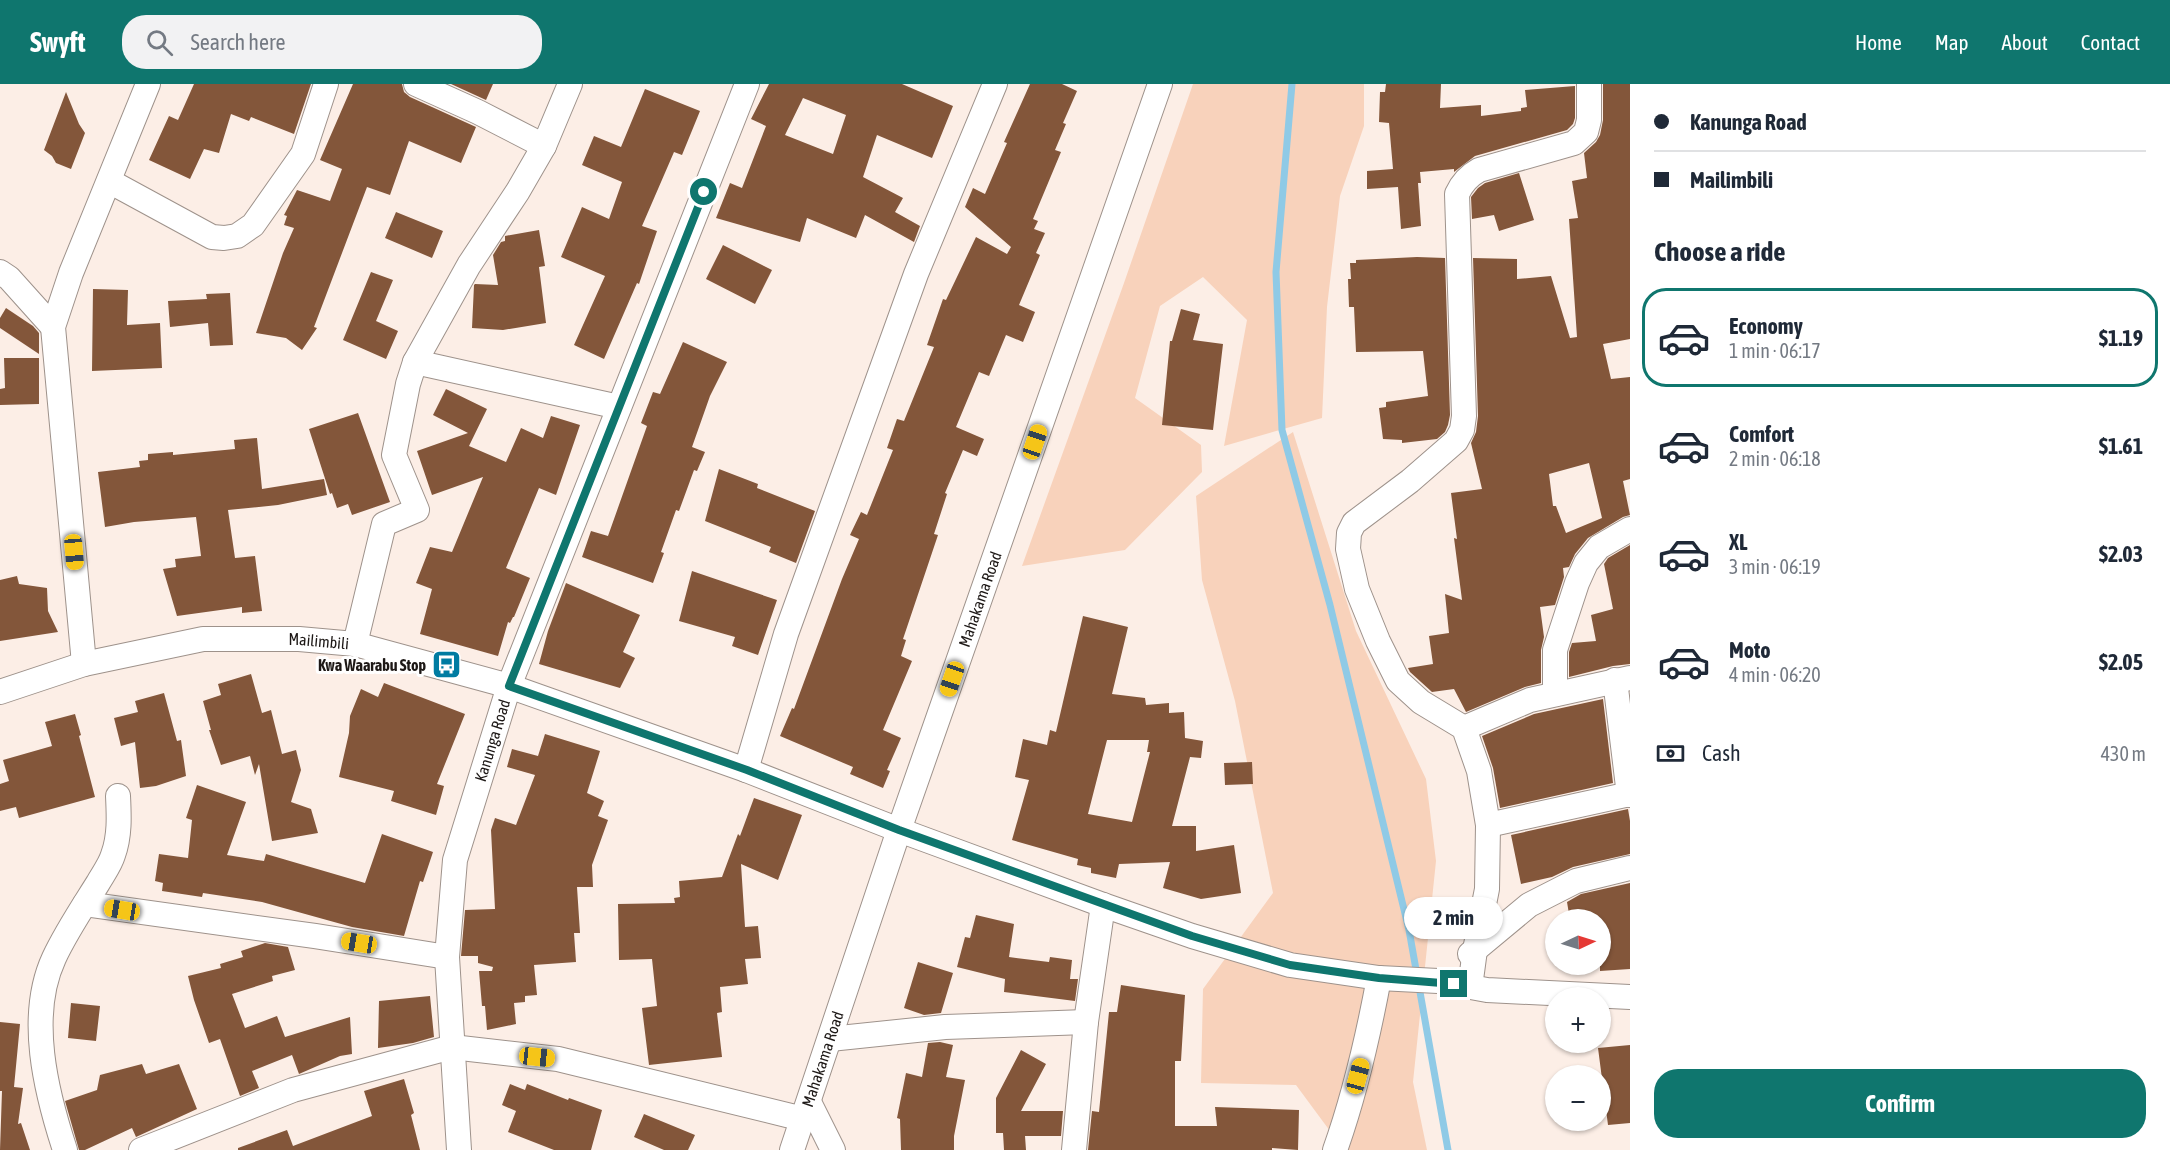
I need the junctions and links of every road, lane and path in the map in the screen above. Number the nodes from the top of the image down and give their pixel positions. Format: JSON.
{"nodes":[{"id":1,"x":148,"y":84,"type":"edge"},
{"id":2,"x":326,"y":84,"type":"edge"},
{"id":3,"x":416,"y":84,"type":"edge"},
{"id":4,"x":570,"y":84,"type":"edge"},
{"id":5,"x":747,"y":84,"type":"edge"},
{"id":6,"x":995,"y":84,"type":"edge"},
{"id":7,"x":1160,"y":84,"type":"edge"},
{"id":8,"x":1589,"y":84,"type":"edge"},
{"id":9,"x":544,"y":146,"type":"junction"},
{"id":10,"x":109,"y":181,"type":"junction"},
{"id":11,"x":0,"y":272,"type":"edge"},
{"id":12,"x":53,"y":327,"type":"junction"},
{"id":13,"x":415,"y":362,"type":"junction"},
{"id":14,"x":620,"y":407,"type":"junction"},
{"id":15,"x":1630,"y":529,"type":"edge"},
{"id":16,"x":356,"y":644,"type":"junction"},
{"id":17,"x":84,"y":664,"type":"junction"},
{"id":18,"x":1623,"y":679,"type":"edge"},
{"id":19,"x":509,"y":686,"type":"junction"},
{"id":20,"x":0,"y":692,"type":"edge"},
{"id":21,"x":1555,"y":694,"type":"junction"},
{"id":22,"x":1464,"y":728,"type":"junction"},
{"id":23,"x":747,"y":770,"type":"junction"},
{"id":24,"x":1630,"y":795,"type":"edge"},
{"id":25,"x":118,"y":796,"type":"dead end"},
{"id":26,"x":1488,"y":825,"type":"junction"},
{"id":27,"x":899,"y":830,"type":"junction"},
{"id":28,"x":1630,"y":868,"type":"edge"},
{"id":29,"x":85,"y":904,"type":"junction"},
{"id":30,"x":1103,"y":905,"type":"junction"},
{"id":31,"x":1475,"y":950,"type":"junction"},
{"id":32,"x":447,"y":957,"type":"junction"},
{"id":33,"x":1385,"y":978,"type":"junction"},
{"id":34,"x":1438,"y":981,"type":"junction"},
{"id":35,"x":1479,"y":988,"type":"junction"},
{"id":36,"x":1630,"y":997,"type":"edge"},
{"id":37,"x":1086,"y":1022,"type":"junction"},
{"id":38,"x":830,"y":1040,"type":"junction"},
{"id":39,"x":452,"y":1047,"type":"junction"},
{"id":40,"x":806,"y":1111,"type":"junction"},
{"id":41,"x":64,"y":1150,"type":"edge"},
{"id":42,"x":141,"y":1150,"type":"edge"},
{"id":43,"x":459,"y":1150,"type":"edge"},
{"id":44,"x":792,"y":1150,"type":"edge"},
{"id":45,"x":833,"y":1150,"type":"edge"},
{"id":46,"x":1074,"y":1150,"type":"edge"},
{"id":47,"x":1335,"y":1150,"type":"edge"}],
"edges":[{"from":1,"to":10,"type":"street"},
{"from":2,"to":10,"type":"street"},
{"from":3,"to":9,"type":"street"},
{"from":4,"to":9,"type":"street"},
{"from":5,"to":14,"type":"street","name":"Kanunga Road"},
{"from":6,"to":23,"type":"street"},
{"from":7,"to":27,"type":"street","name":"Mahakama Road"},
{"from":8,"to":22,"type":"street"},
{"from":9,"to":13,"type":"street"},
{"from":10,"to":12,"type":"street"},
{"from":11,"to":12,"type":"street"},
{"from":12,"to":17,"type":"street"},
{"from":13,"to":14,"type":"street"},
{"from":13,"to":16,"type":"street"},
{"from":14,"to":19,"type":"street","name":"Kanunga Road"},
{"from":15,"to":21,"type":"street"},
{"from":16,"to":17,"type":"street","name":"Mailimbili"},
{"from":16,"to":19,"type":"street","name":"Mailimbili"},
{"from":17,"to":20,"type":"street","name":"Mailimbili"},
{"from":18,"to":21,"type":"street"},
{"from":18,"to":24,"type":"street"},
{"from":19,"to":23,"type":"street","name":"Mailimbili"},
{"from":19,"to":32,"type":"street","name":"Kanunga Road"},
{"from":21,"to":22,"type":"street"},
{"from":22,"to":26,"type":"street"},
{"from":23,"to":27,"type":"street","name":"Mailimbili"},
{"from":24,"to":26,"type":"street"},
{"from":25,"to":29,"type":"street"},
{"from":26,"to":31,"type":"street"},
{"from":27,"to":30,"type":"street","name":"Mailimbili"},
{"from":27,"to":38,"type":"street","name":"Mahakama Road"},
{"from":28,"to":31,"type":"street"},
{"from":29,"to":32,"type":"street"},
{"from":29,"to":41,"type":"street"},
{"from":30,"to":33,"type":"street","name":"Mailimbili"},
{"from":30,"to":37,"type":"street"},
{"from":31,"to":34,"type":"street"},
{"from":31,"to":35,"type":"street"},
{"from":32,"to":39,"type":"street","name":"Kanunga Road"},
{"from":33,"to":34,"type":"street","name":"Mailimbili"},
{"from":33,"to":47,"type":"street"},
{"from":34,"to":35,"type":"street","name":"Mailimbili"},
{"from":35,"to":36,"type":"street","name":"Mailimbili"},
{"from":37,"to":38,"type":"street"},
{"from":37,"to":46,"type":"street"},
{"from":38,"to":40,"type":"street","name":"Mahakama Road"},
{"from":39,"to":40,"type":"street"},
{"from":39,"to":42,"type":"street"},
{"from":39,"to":43,"type":"street","name":"Kanunga Road"},
{"from":40,"to":44,"type":"street","name":"Mahakama Road"},
{"from":40,"to":45,"type":"street"}]}
